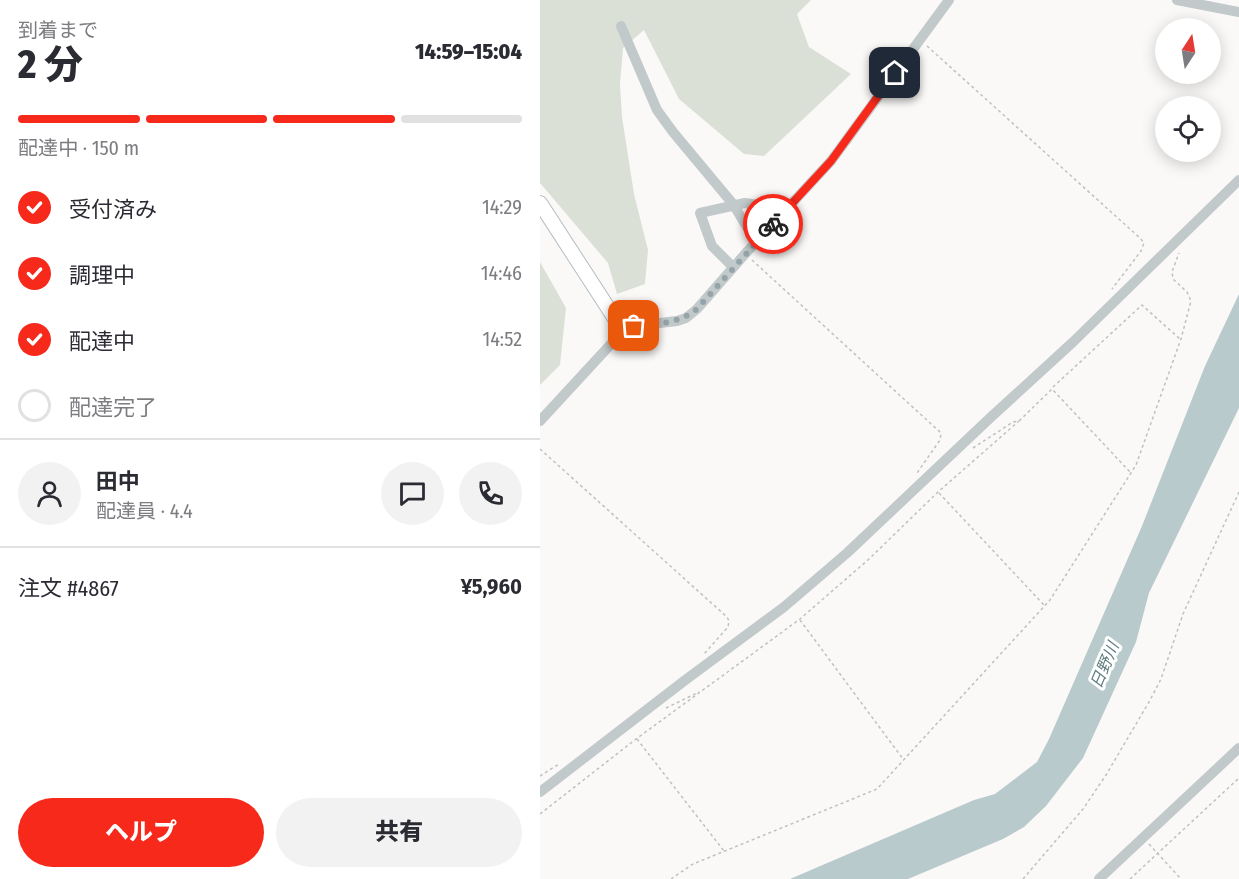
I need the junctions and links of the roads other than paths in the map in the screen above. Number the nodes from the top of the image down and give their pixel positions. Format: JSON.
{"nodes":[{"id":1,"x":949,"y":0,"type":"edge"},
{"id":2,"x":1177,"y":0,"type":"edge"},
{"id":3,"x":1239,"y":12,"type":"edge"},
{"id":4,"x":621,"y":26,"type":"dead end"},
{"id":5,"x":1239,"y":180,"type":"edge"},
{"id":6,"x":540,"y":203,"type":"edge"},
{"id":7,"x":733,"y":204,"type":"junction"},
{"id":8,"x":787,"y":209,"type":"junction"},
{"id":9,"x":756,"y":242,"type":"junction"},
{"id":10,"x":733,"y":267,"type":"junction"},
{"id":11,"x":623,"y":331,"type":"junction"},
{"id":12,"x":540,"y":421,"type":"edge"},
{"id":13,"x":1239,"y":748,"type":"edge"},
{"id":14,"x":540,"y":792,"type":"edge"},
{"id":15,"x":1099,"y":879,"type":"edge"}],
"edges":[{"from":1,"to":8,"type":"street"},
{"from":2,"to":3,"type":"street"},
{"from":4,"to":7,"type":"street"},
{"from":5,"to":14,"type":"street"},
{"from":6,"to":11,"type":"main road"},
{"from":7,"to":8,"type":"street"},
{"from":7,"to":9,"type":"street"},
{"from":7,"to":10,"type":"street"},
{"from":8,"to":9,"type":"street"},
{"from":9,"to":10,"type":"street"},
{"from":10,"to":11,"type":"street"},
{"from":11,"to":12,"type":"street"},
{"from":13,"to":15,"type":"street"}]}
